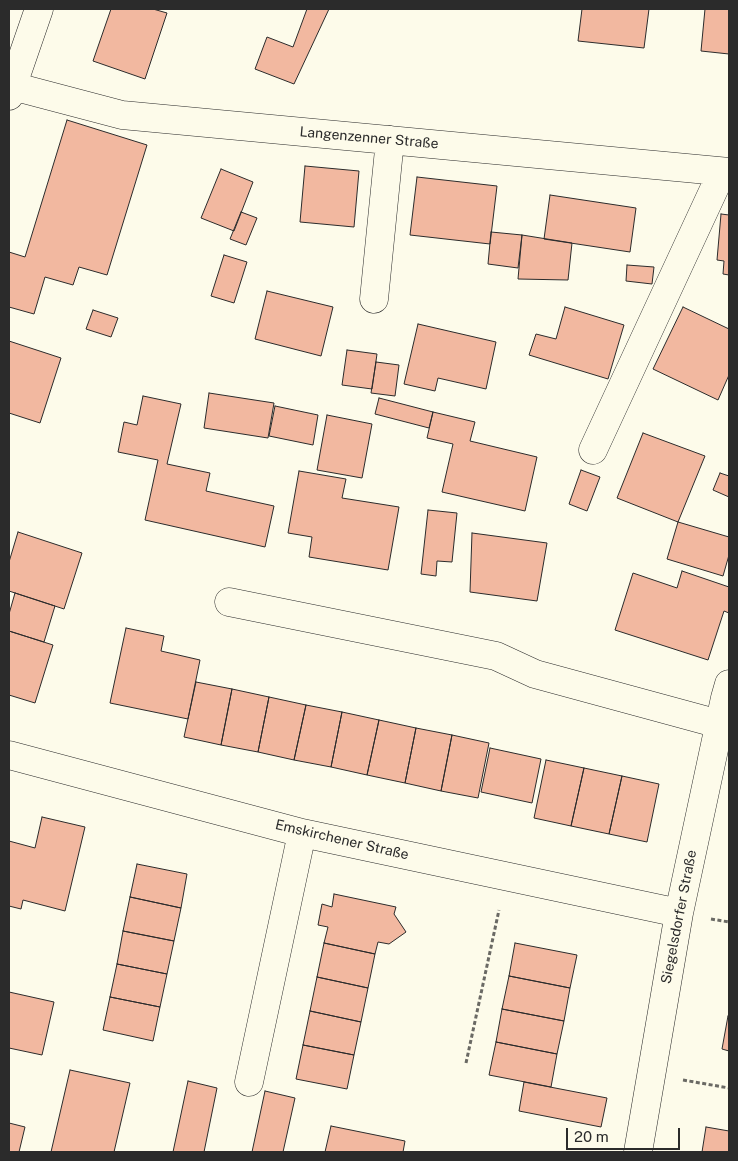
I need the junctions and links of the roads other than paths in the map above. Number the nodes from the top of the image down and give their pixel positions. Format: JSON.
{"nodes":[{"id":1,"x":39,"y":9,"type":"edge"},
{"id":2,"x":11,"y":91,"type":"edge"},
{"id":3,"x":390,"y":140,"type":"junction"},
{"id":4,"x":726,"y":172,"type":"edge"},
{"id":5,"x":374,"y":299,"type":"dead end"},
{"id":6,"x":593,"y":450,"type":"dead end"},
{"id":7,"x":229,"y":602,"type":"dead end"},
{"id":8,"x":729,"y":684,"type":"edge"},
{"id":9,"x":719,"y":724,"type":"junction"},
{"id":10,"x":9,"y":755,"type":"edge"},
{"id":11,"x":302,"y":833,"type":"junction"},
{"id":12,"x":679,"y":913,"type":"junction"},
{"id":13,"x":249,"y":1082,"type":"dead end"},
{"id":14,"x":638,"y":1152,"type":"edge"}],
"edges":[{"from":1,"to":2,"type":"street"},
{"from":2,"to":3,"type":"street","name":"Langenzenner Straße"},
{"from":3,"to":4,"type":"street","name":"Langenzenner Straße"},
{"from":3,"to":5,"type":"street"},
{"from":4,"to":6,"type":"street"},
{"from":7,"to":9,"type":"street"},
{"from":8,"to":9,"type":"street","name":"Siegelsdorfer Straße"},
{"from":9,"to":12,"type":"street","name":"Siegelsdorfer Straße"},
{"from":10,"to":11,"type":"street","name":"Emskirchener Straße"},
{"from":11,"to":12,"type":"street","name":"Emskirchener Straße"},
{"from":11,"to":13,"type":"street"},
{"from":12,"to":14,"type":"street","name":"Siegelsdorfer Straße"}]}
